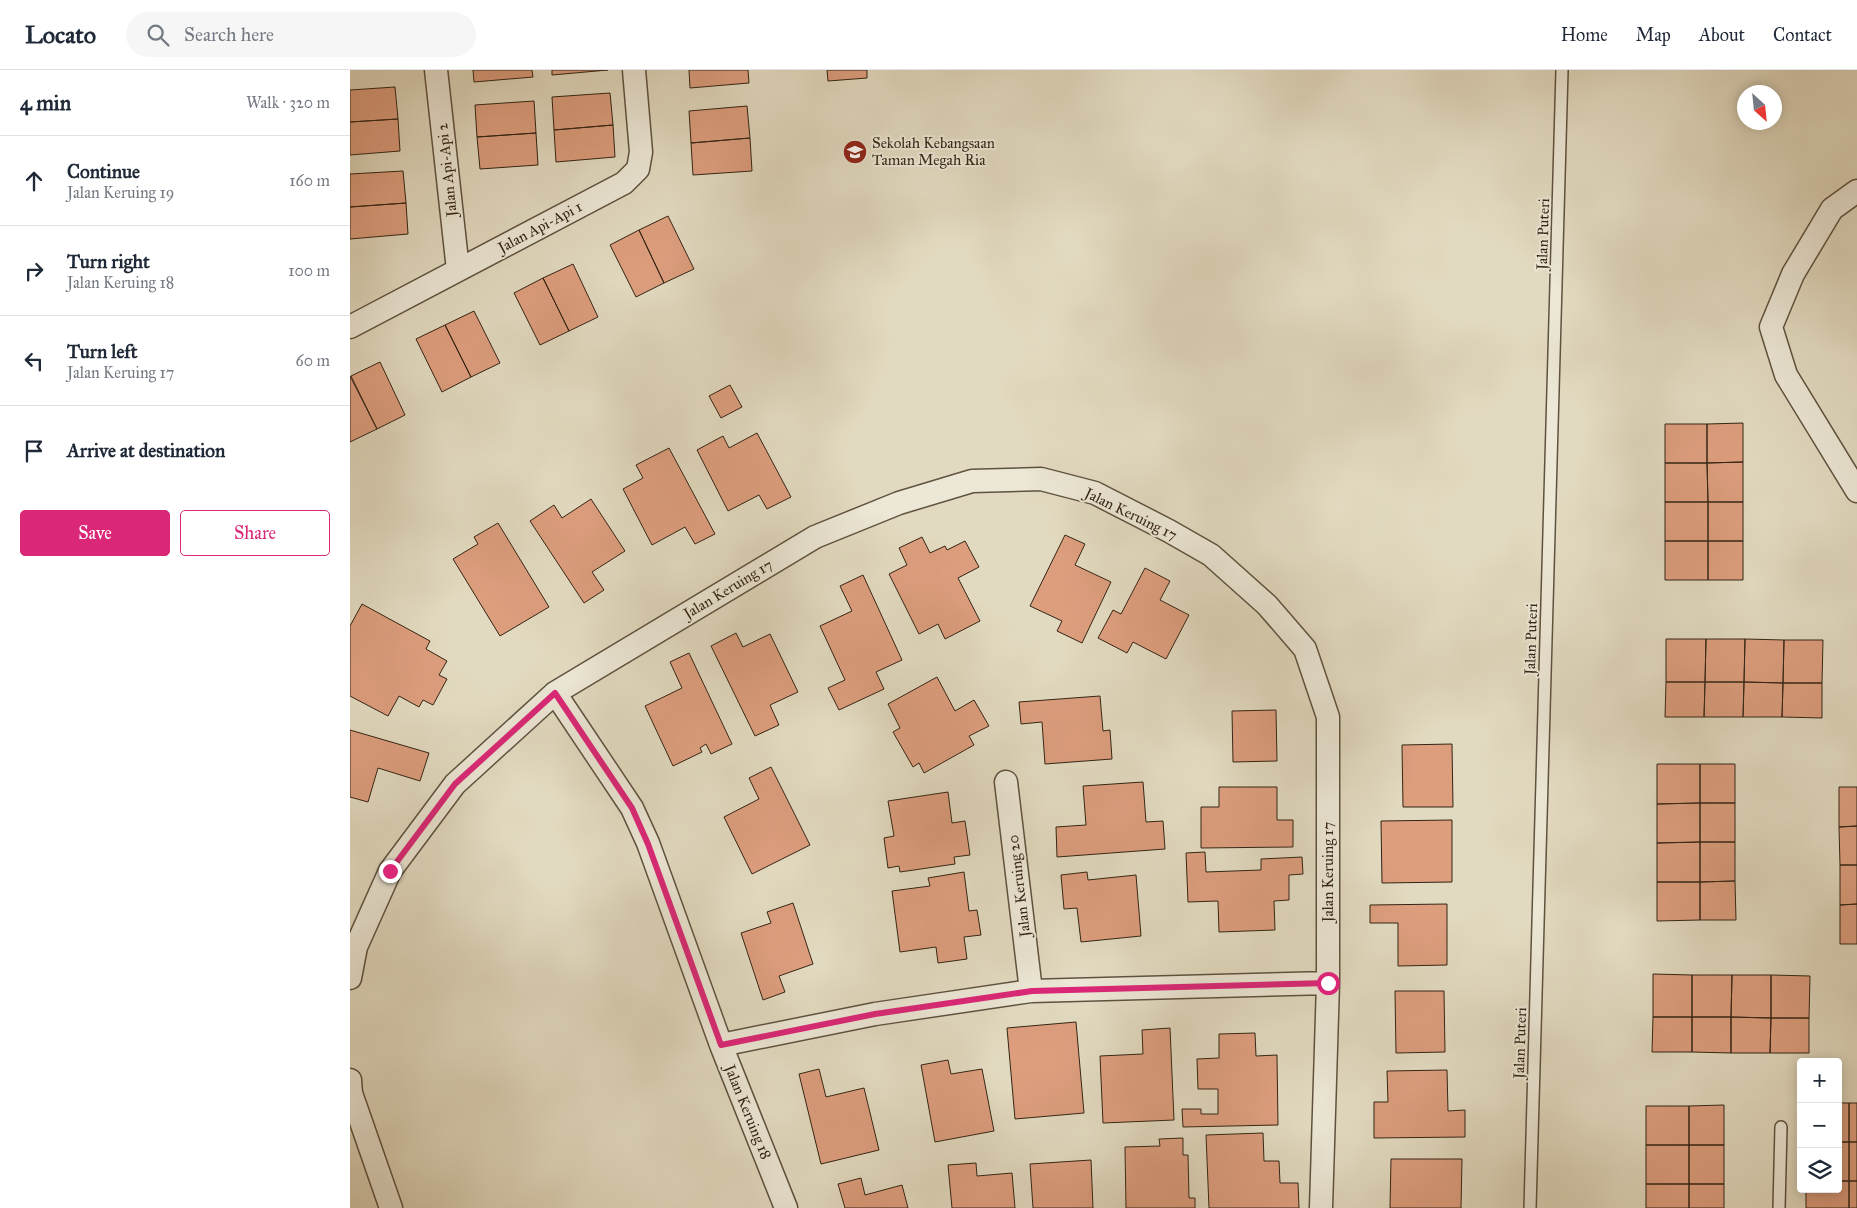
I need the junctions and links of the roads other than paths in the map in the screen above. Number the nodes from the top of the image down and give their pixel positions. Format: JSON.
{"nodes":[{"id":1,"x":436,"y":70,"type":"edge"},
{"id":2,"x":634,"y":70,"type":"edge"},
{"id":3,"x":1562,"y":70,"type":"edge"},
{"id":4,"x":1857,"y":191,"type":"edge"},
{"id":5,"x":458,"y":270,"type":"junction"},
{"id":6,"x":350,"y":326,"type":"edge"},
{"id":7,"x":1857,"y":491,"type":"edge"},
{"id":8,"x":555,"y":693,"type":"junction"},
{"id":9,"x":1006,"y":782,"type":"dead end"},
{"id":10,"x":350,"y":978,"type":"edge"},
{"id":11,"x":1328,"y":983,"type":"junction"},
{"id":12,"x":1032,"y":991,"type":"junction"},
{"id":13,"x":721,"y":1045,"type":"junction"},
{"id":14,"x":350,"y":1080,"type":"edge"},
{"id":15,"x":1781,"y":1127,"type":"dead end"},
{"id":16,"x":391,"y":1208,"type":"edge"},
{"id":17,"x":786,"y":1208,"type":"edge"},
{"id":18,"x":1321,"y":1208,"type":"edge"},
{"id":19,"x":1530,"y":1208,"type":"edge"},
{"id":20,"x":1779,"y":1208,"type":"edge"}],
"edges":[{"from":1,"to":5,"type":"street","name":"Jalan Api-Api 2"},
{"from":2,"to":5,"type":"street","name":"Jalan Api-Api 1"},
{"from":3,"to":19,"type":"lane","name":"Jalan Puteri"},
{"from":4,"to":7,"type":"street"},
{"from":5,"to":6,"type":"street","name":"Jalan Api-Api 1"},
{"from":8,"to":10,"type":"street","name":"Jalan Keruing 17"},
{"from":8,"to":11,"type":"street","name":"Jalan Keruing 17"},
{"from":8,"to":13,"type":"street","name":"Jalan Keruing 18"},
{"from":9,"to":12,"type":"street","name":"Jalan Keruing 20"},
{"from":11,"to":12,"type":"street"},
{"from":11,"to":18,"type":"street","name":"Jalan Keruing 17"},
{"from":12,"to":13,"type":"street"},
{"from":13,"to":17,"type":"street","name":"Jalan Keruing 18"},
{"from":14,"to":16,"type":"street"},
{"from":15,"to":20,"type":"lane"}]}
